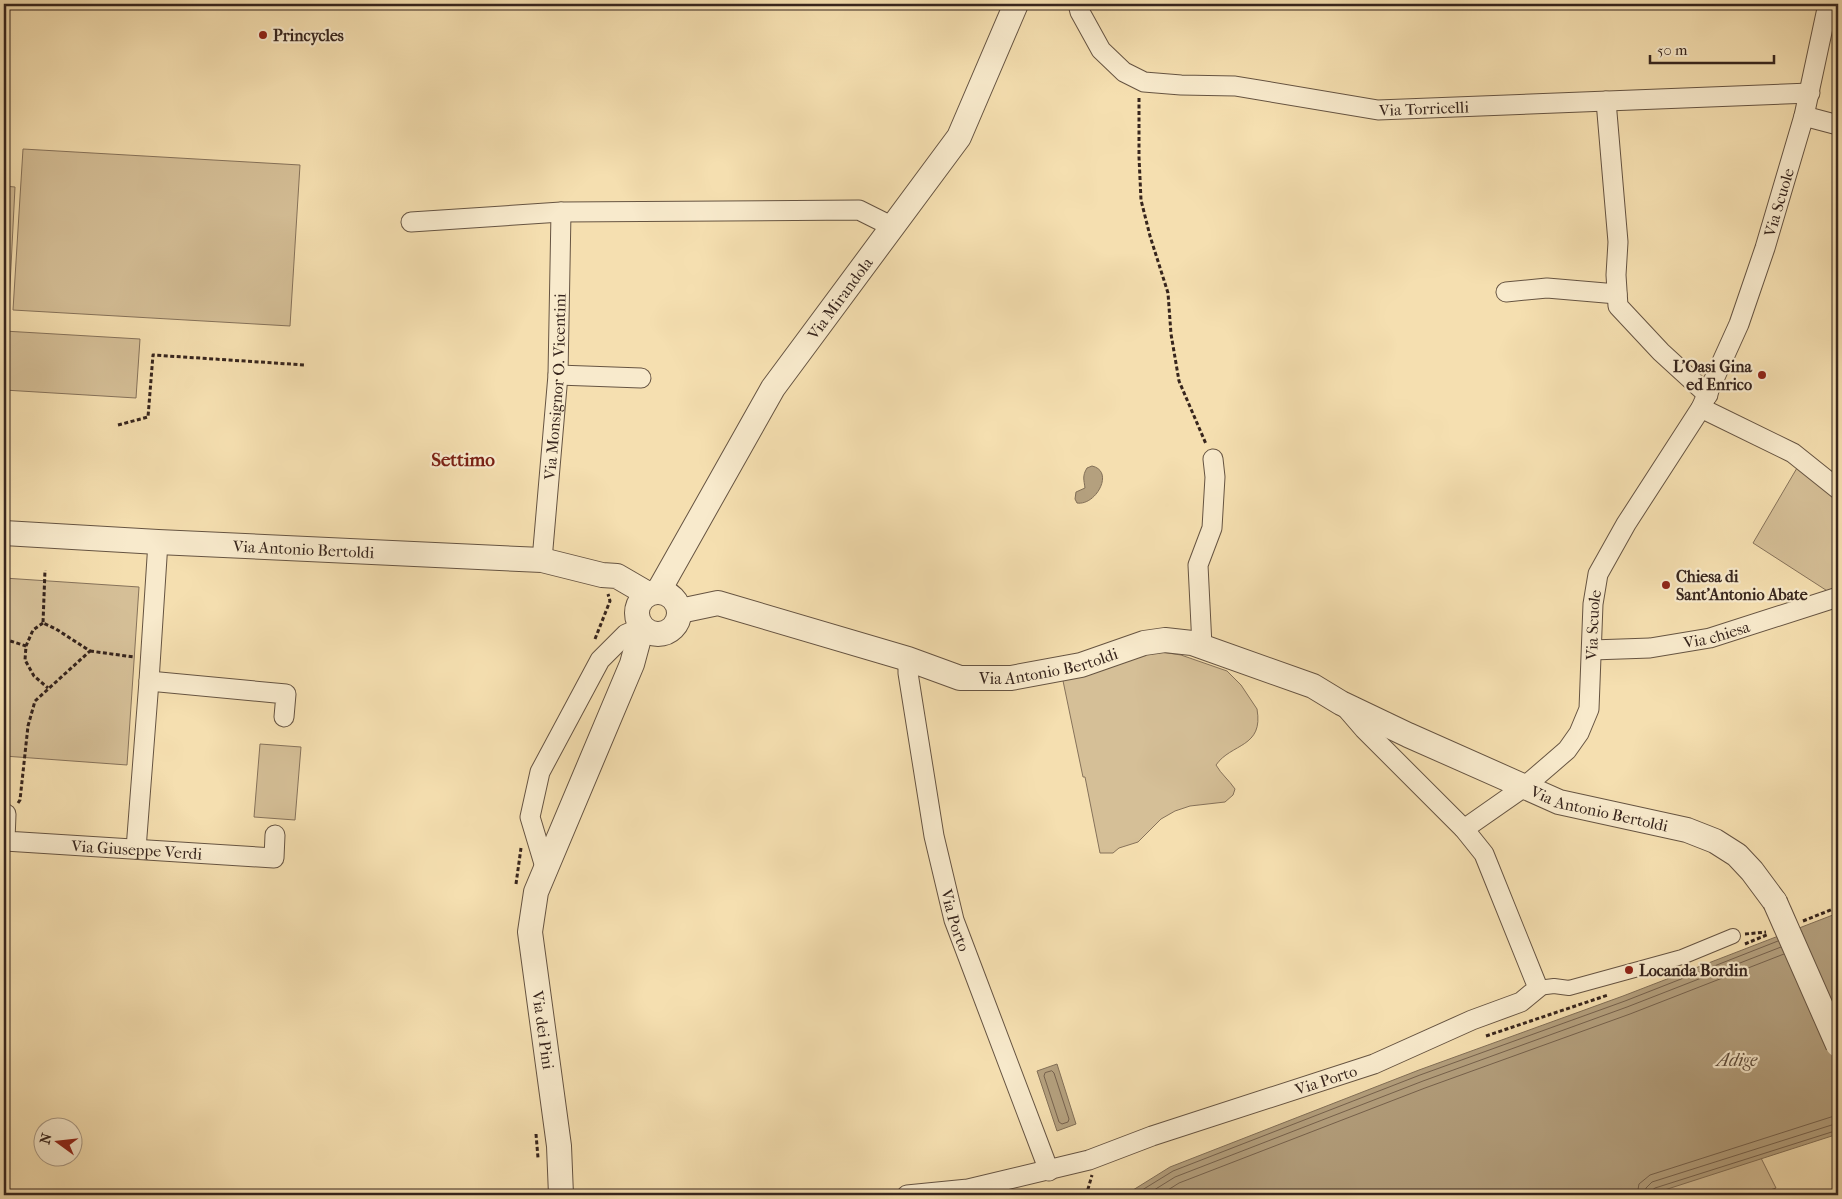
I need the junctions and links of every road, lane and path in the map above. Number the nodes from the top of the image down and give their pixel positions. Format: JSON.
{"nodes":[{"id":1,"x":1016,"y":4,"type":"edge"},
{"id":2,"x":1078,"y":4,"type":"edge"},
{"id":3,"x":1828,"y":4,"type":"edge"},
{"id":4,"x":1139,"y":79,"type":"junction"},
{"id":5,"x":1810,"y":93,"type":"junction"},
{"id":6,"x":1606,"y":101,"type":"junction"},
{"id":7,"x":1804,"y":116,"type":"junction"},
{"id":8,"x":1838,"y":125,"type":"edge"},
{"id":9,"x":561,"y":212,"type":"junction"},
{"id":10,"x":411,"y":222,"type":"dead end"},
{"id":11,"x":891,"y":226,"type":"junction"},
{"id":12,"x":1506,"y":292,"type":"dead end"},
{"id":13,"x":1617,"y":294,"type":"junction"},
{"id":14,"x":305,"y":365,"type":"dead end"},
{"id":15,"x":558,"y":375,"type":"junction"},
{"id":16,"x":641,"y":378,"type":"dead end"},
{"id":17,"x":1705,"y":401,"type":"junction"},
{"id":18,"x":118,"y":425,"type":"dead end"},
{"id":19,"x":1213,"y":459,"type":"joint"},
{"id":20,"x":1838,"y":489,"type":"edge"},
{"id":21,"x":4,"y":533,"type":"edge"},
{"id":22,"x":158,"y":542,"type":"junction"},
{"id":23,"x":542,"y":560,"type":"junction"},
{"id":24,"x":45,"y":570,"type":"dead end"},
{"id":25,"x":1838,"y":598,"type":"edge"},
{"id":26,"x":680,"y":611,"type":"junction"},
{"id":27,"x":648,"y":612,"type":"junction"},
{"id":28,"x":43,"y":624,"type":"junction"},
{"id":29,"x":4,"y":639,"type":"edge"},
{"id":30,"x":26,"y":646,"type":"junction"},
{"id":31,"x":1202,"y":646,"type":"junction"},
{"id":32,"x":1592,"y":650,"type":"junction"},
{"id":33,"x":90,"y":651,"type":"junction"},
{"id":34,"x":150,"y":658,"type":"junction"},
{"id":35,"x":908,"y":659,"type":"junction"},
{"id":36,"x":149,"y":681,"type":"junction"},
{"id":37,"x":48,"y":688,"type":"junction"},
{"id":38,"x":1341,"y":703,"type":"junction"},
{"id":39,"x":284,"y":717,"type":"dead end"},
{"id":40,"x":1408,"y":735,"type":"junction"},
{"id":41,"x":1393,"y":757,"type":"junction"},
{"id":42,"x":1524,"y":787,"type":"junction"},
{"id":43,"x":6,"y":814,"type":"joint"},
{"id":44,"x":530,"y":817,"type":"junction"},
{"id":45,"x":564,"y":827,"type":"junction"},
{"id":46,"x":1464,"y":830,"type":"junction"},
{"id":47,"x":275,"y":835,"type":"dead end"},
{"id":48,"x":136,"y":849,"type":"junction"},
{"id":49,"x":546,"y":867,"type":"junction"},
{"id":50,"x":1838,"y":907,"type":"edge"},
{"id":51,"x":1796,"y":924,"type":"dead end"},
{"id":52,"x":1770,"y":932,"type":"dead end"},
{"id":53,"x":1733,"y":936,"type":"joint"},
{"id":54,"x":1538,"y":988,"type":"junction"},
{"id":55,"x":1838,"y":1045,"type":"edge"},
{"id":56,"x":1049,"y":1171,"type":"junction"},
{"id":57,"x":561,"y":1195,"type":"edge"},
{"id":58,"x":907,"y":1195,"type":"edge"}],
"edges":[{"from":1,"to":11,"type":"street","name":"Via Mirandola"},
{"from":2,"to":4,"type":"street","name":"Via Torricelli"},
{"from":3,"to":5,"type":"street","name":"Via Scuole"},
{"from":4,"to":6,"type":"street","name":"Via Torricelli"},
{"from":4,"to":19,"type":"path"},
{"from":5,"to":6,"type":"street","name":"Via Torricelli"},
{"from":5,"to":7,"type":"street","name":"Via Scuole"},
{"from":6,"to":13,"type":"street"},
{"from":7,"to":8,"type":"street"},
{"from":7,"to":17,"type":"street","name":"Via Scuole"},
{"from":9,"to":10,"type":"street"},
{"from":9,"to":11,"type":"street"},
{"from":9,"to":15,"type":"street","name":"Via Monsignor O. Vicentini"},
{"from":11,"to":27,"type":"street","name":"Via Mirandola"},
{"from":12,"to":13,"type":"street"},
{"from":13,"to":17,"type":"street"},
{"from":14,"to":18,"type":"path"},
{"from":15,"to":16,"type":"street"},
{"from":15,"to":23,"type":"street","name":"Via Monsignor O. Vicentini"},
{"from":17,"to":20,"type":"street"},
{"from":17,"to":32,"type":"street","name":"Via Scuole"},
{"from":19,"to":31,"type":"street"},
{"from":21,"to":22,"type":"street","name":"Via Antonio Bertoldi"},
{"from":22,"to":23,"type":"street","name":"Via Antonio Bertoldi"},
{"from":22,"to":34,"type":"street"},
{"from":23,"to":27,"type":"street","name":"Via Antonio Bertoldi"},
{"from":24,"to":28,"type":"path"},
{"from":25,"to":32,"type":"street","name":"Via chiesa"},
{"from":26,"to":27,"type":"street","name":"Via Antonio Bertoldi"},
{"from":26,"to":27,"type":"street"},
{"from":26,"to":35,"type":"street","name":"Via Antonio Bertoldi"},
{"from":27,"to":44,"type":"street"},
{"from":27,"to":45,"type":"street","name":"Via dei Pini"},
{"from":28,"to":30,"type":"path"},
{"from":28,"to":33,"type":"path"},
{"from":29,"to":30,"type":"path"},
{"from":30,"to":37,"type":"path"},
{"from":31,"to":35,"type":"street","name":"Via Antonio Bertoldi"},
{"from":31,"to":38,"type":"street","name":"Via Antonio Bertoldi"},
{"from":32,"to":42,"type":"street","name":"Via Scuole"},
{"from":33,"to":34,"type":"path"},
{"from":33,"to":37,"type":"path"},
{"from":34,"to":36,"type":"street"},
{"from":35,"to":56,"type":"street","name":"Via Porto"},
{"from":36,"to":39,"type":"street"},
{"from":36,"to":48,"type":"street"},
{"from":37,"to":43,"type":"path"},
{"from":38,"to":40,"type":"street","name":"Via Antonio Bertoldi"},
{"from":38,"to":41,"type":"street"},
{"from":40,"to":41,"type":"street"},
{"from":40,"to":42,"type":"street","name":"Via Antonio Bertoldi"},
{"from":41,"to":46,"type":"street"},
{"from":42,"to":46,"type":"street","name":"Via Scuole"},
{"from":42,"to":55,"type":"street","name":"Via Antonio Bertoldi","bridge":true},
{"from":43,"to":48,"type":"street","name":"Via Giuseppe Verdi"},
{"from":44,"to":45,"type":"street"},
{"from":44,"to":49,"type":"street"},
{"from":45,"to":49,"type":"street","name":"Via dei Pini"},
{"from":46,"to":54,"type":"street"},
{"from":47,"to":48,"type":"street","name":"Via Giuseppe Verdi"},
{"from":49,"to":57,"type":"street","name":"Via dei Pini"},
{"from":50,"to":51,"type":"path"},
{"from":52,"to":53,"type":"path"},
{"from":53,"to":54,"type":"street"},
{"from":54,"to":56,"type":"street","name":"Via Porto"},
{"from":56,"to":58,"type":"street","name":"Via Porto"}]}
